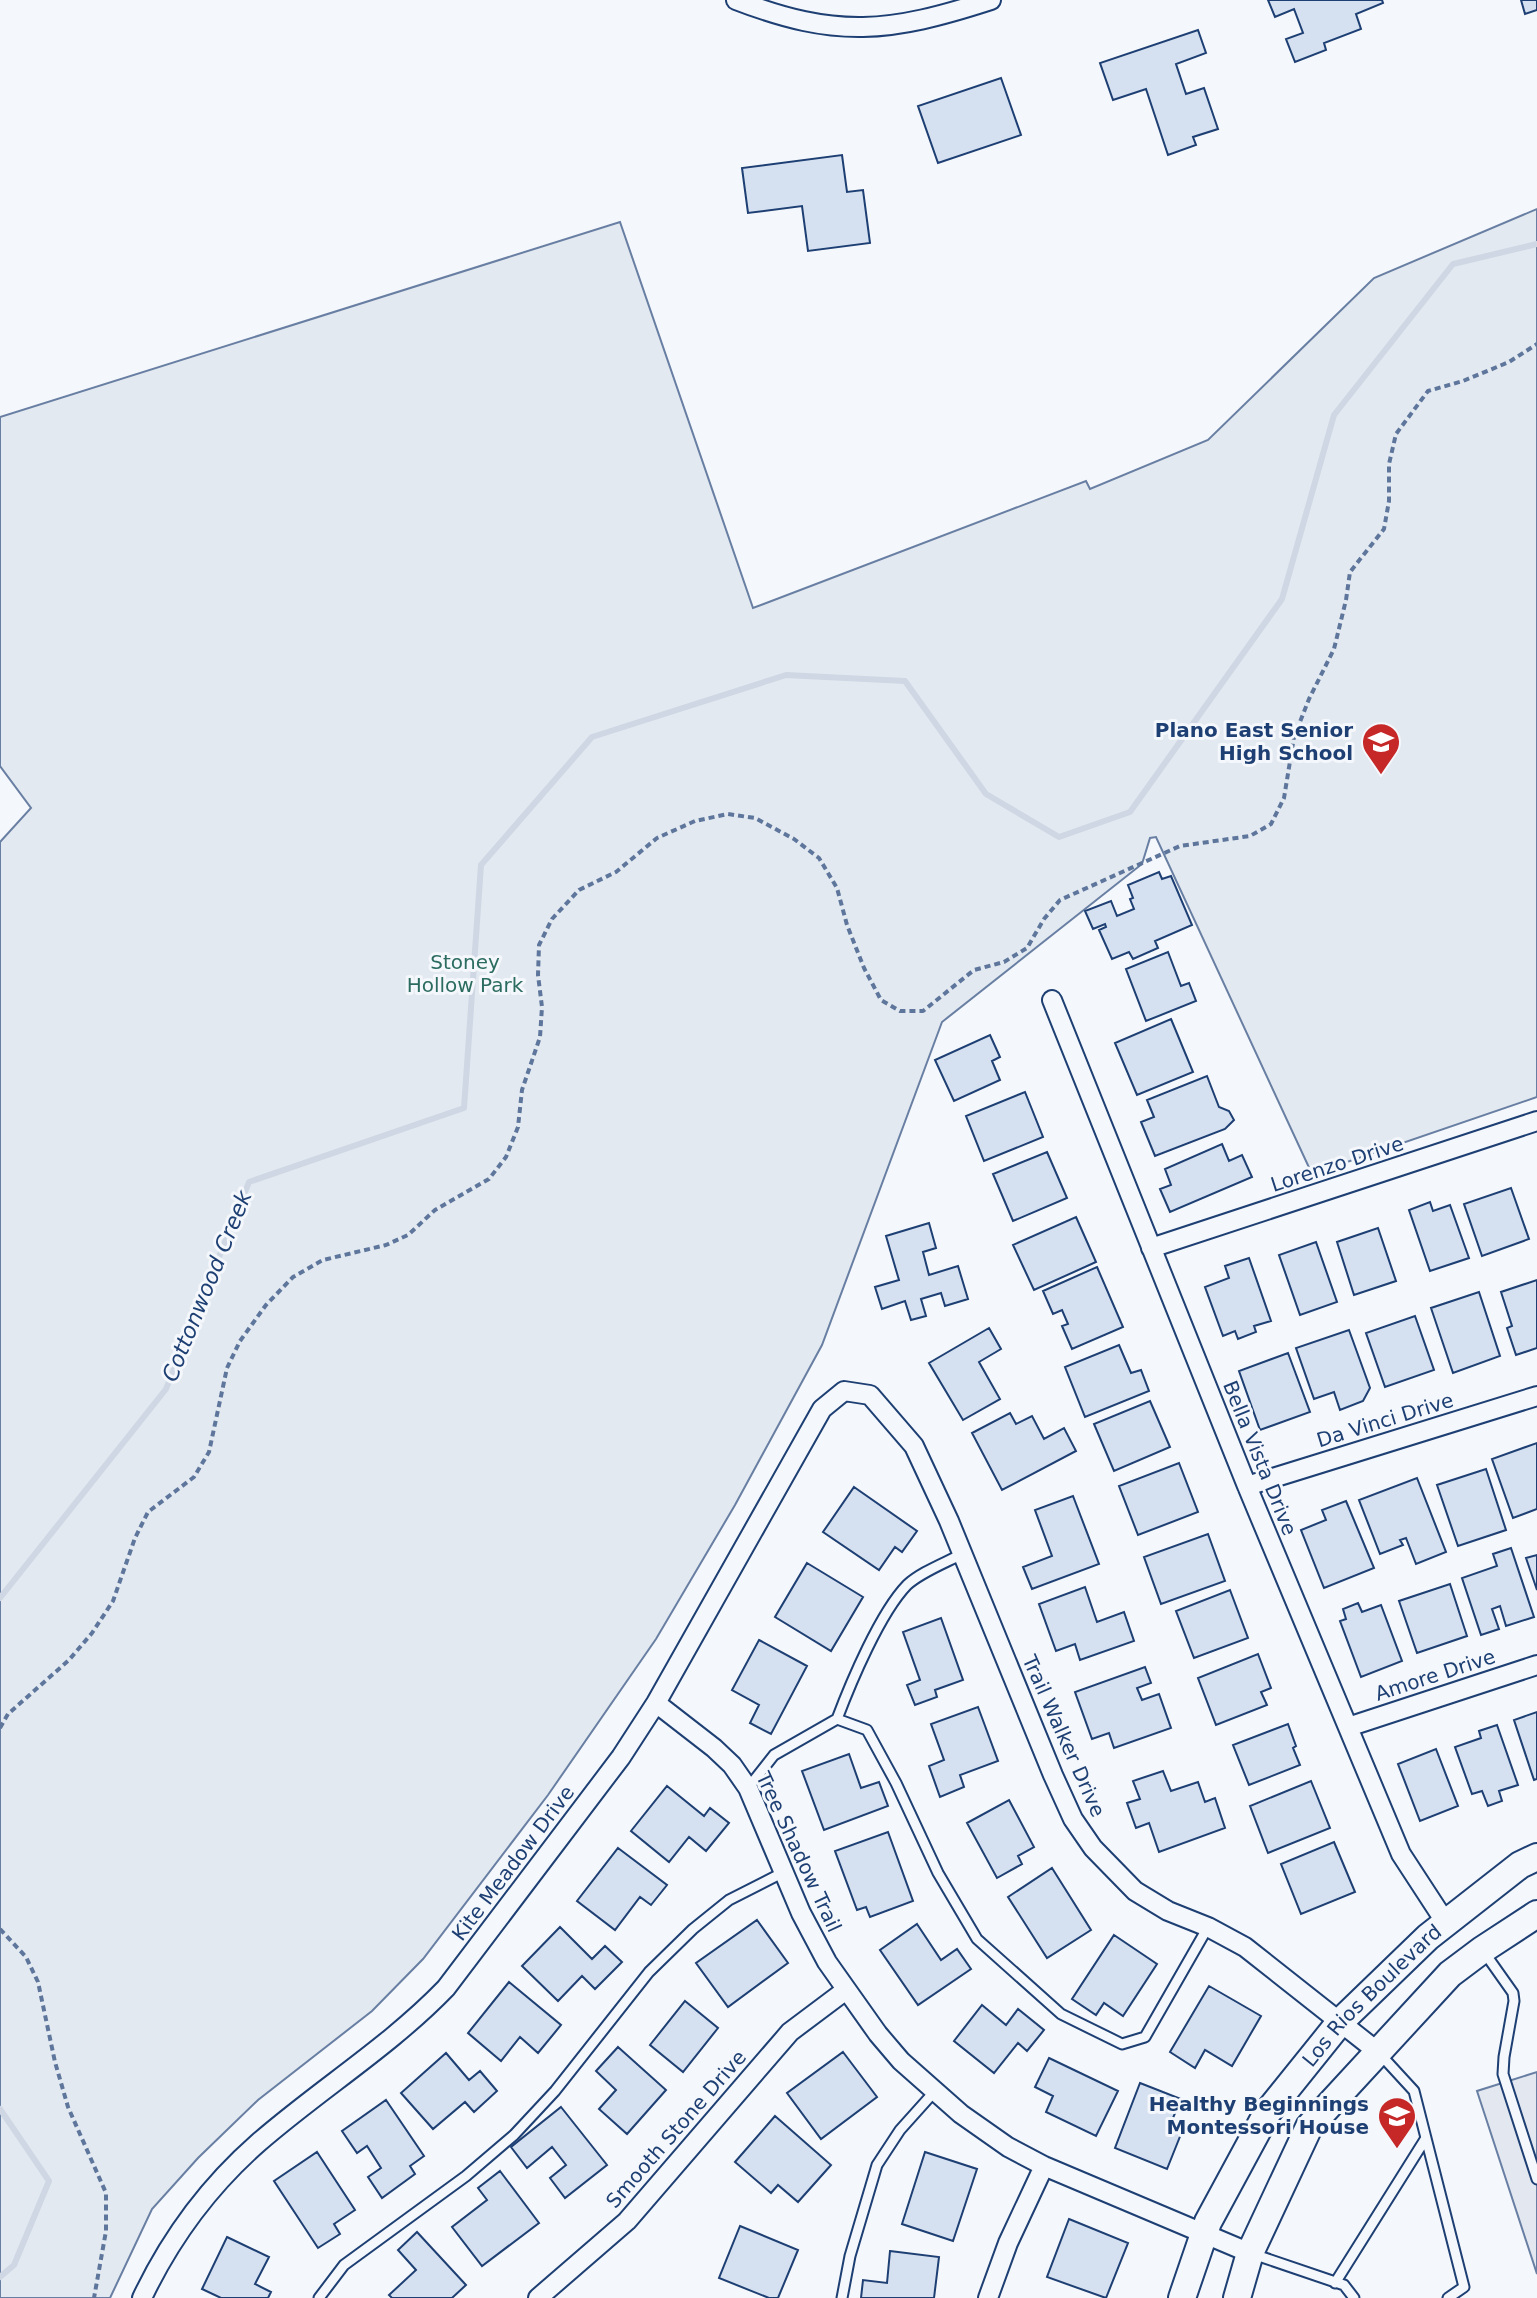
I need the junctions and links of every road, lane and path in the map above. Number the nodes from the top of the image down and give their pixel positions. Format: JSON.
{"nodes":[{"id":1,"x":736,"y":0,"type":"edge"},
{"id":2,"x":991,"y":0,"type":"edge"},
{"id":3,"x":1537,"y":344,"type":"edge"},
{"id":4,"x":1052,"y":1000,"type":"dead end"},
{"id":5,"x":1537,"y":1121,"type":"edge"},
{"id":6,"x":1151,"y":1248,"type":"junction"},
{"id":7,"x":844,"y":1391,"type":"joint"},
{"id":8,"x":1537,"y":1396,"type":"edge"},
{"id":9,"x":1247,"y":1486,"type":"junction"},
{"id":10,"x":962,"y":1554,"type":"junction"},
{"id":11,"x":1537,"y":1665,"type":"edge"},
{"id":12,"x":656,"y":1703,"type":"junction"},
{"id":13,"x":837,"y":1719,"type":"junction"},
{"id":14,"x":1348,"y":1727,"type":"junction"},
{"id":15,"x":0,"y":1728,"type":"edge"},
{"id":16,"x":748,"y":1788,"type":"junction"},
{"id":17,"x":1537,"y":1857,"type":"edge"},
{"id":18,"x":785,"y":1872,"type":"junction"},
{"id":19,"x":1537,"y":1914,"type":"edge"},
{"id":20,"x":1446,"y":1923,"type":"junction"},
{"id":21,"x":1208,"y":1927,"type":"junction"},
{"id":22,"x":0,"y":1929,"type":"edge"},
{"id":23,"x":1482,"y":1950,"type":"junction"},
{"id":24,"x":846,"y":1990,"type":"junction"},
{"id":25,"x":1341,"y":2021,"type":"junction"},
{"id":26,"x":1378,"y":2052,"type":"junction"},
{"id":27,"x":935,"y":2091,"type":"junction"},
{"id":28,"x":1426,"y":2138,"type":"junction"},
{"id":29,"x":1044,"y":2166,"type":"junction"},
{"id":30,"x":1537,"y":2179,"type":"edge"},
{"id":31,"x":1203,"y":2234,"type":"junction"},
{"id":32,"x":1250,"y":2253,"type":"junction"},
{"id":33,"x":1335,"y":2283,"type":"junction"},
{"id":34,"x":94,"y":2298,"type":"edge"},
{"id":35,"x":142,"y":2298,"type":"edge"},
{"id":36,"x":319,"y":2298,"type":"edge"},
{"id":37,"x":538,"y":2298,"type":"edge"},
{"id":38,"x":842,"y":2298,"type":"edge"},
{"id":39,"x":988,"y":2298,"type":"edge"},
{"id":40,"x":1182,"y":2298,"type":"edge"},
{"id":41,"x":1237,"y":2298,"type":"edge"},
{"id":42,"x":1354,"y":2298,"type":"edge"},
{"id":43,"x":1448,"y":2298,"type":"edge"}],
"edges":[{"from":1,"to":2,"type":"street"},
{"from":3,"to":15,"type":"path"},
{"from":4,"to":6,"type":"street","name":"Bella Vista Drive"},
{"from":5,"to":6,"type":"street","name":"Lorenzo Drive"},
{"from":6,"to":9,"type":"street","name":"Bella Vista Drive"},
{"from":7,"to":10,"type":"street","name":"Trail Walker Drive"},
{"from":7,"to":12,"type":"street","name":"Kite Meadow Drive"},
{"from":8,"to":9,"type":"street","name":"Da Vinci Drive"},
{"from":9,"to":14,"type":"street","name":"Bella Vista Drive"},
{"from":10,"to":13,"type":"lane"},
{"from":10,"to":21,"type":"street","name":"Trail Walker Drive"},
{"from":11,"to":14,"type":"street","name":"Amore Drive"},
{"from":12,"to":16,"type":"street","name":"Tree Shadow Trail"},
{"from":12,"to":35,"type":"street","name":"Kite Meadow Drive"},
{"from":13,"to":16,"type":"lane"},
{"from":13,"to":21,"type":"lane"},
{"from":14,"to":20,"type":"street","name":"Bella Vista Drive"},
{"from":16,"to":18,"type":"street","name":"Tree Shadow Trail"},
{"from":17,"to":20,"type":"main road","name":"Los Rios Boulevard"},
{"from":18,"to":24,"type":"street","name":"Tree Shadow Trail"},
{"from":18,"to":36,"type":"lane"},
{"from":19,"to":23,"type":"main road","name":"Los Rios Boulevard"},
{"from":20,"to":25,"type":"main road","name":"Los Rios Boulevard"},
{"from":21,"to":25,"type":"street","name":"Trail Walker Drive"},
{"from":22,"to":34,"type":"path"},
{"from":23,"to":26,"type":"main road","name":"Los Rios Boulevard"},
{"from":23,"to":30,"type":"lane"},
{"from":24,"to":27,"type":"street","name":"Tree Shadow Trail"},
{"from":24,"to":37,"type":"street","name":"Smooth Stone Drive"},
{"from":25,"to":26,"type":"street","name":"Trail Walker Drive"},
{"from":25,"to":31,"type":"main road","name":"Los Rios Boulevard"},
{"from":26,"to":28,"type":"lane"},
{"from":26,"to":32,"type":"main road","name":"Los Rios Boulevard"},
{"from":27,"to":29,"type":"street","name":"Tree Shadow Trail"},
{"from":27,"to":38,"type":"lane"},
{"from":28,"to":33,"type":"lane"},
{"from":28,"to":43,"type":"lane"},
{"from":29,"to":31,"type":"street","name":"Tree Shadow Trail"},
{"from":29,"to":39,"type":"street"},
{"from":31,"to":32,"type":"street","name":"Tree Shadow Trail"},
{"from":31,"to":40,"type":"main road","name":"Los Rios Boulevard"},
{"from":32,"to":33,"type":"lane"},
{"from":32,"to":41,"type":"main road","name":"Los Rios Boulevard"},
{"from":33,"to":42,"type":"lane"}]}
